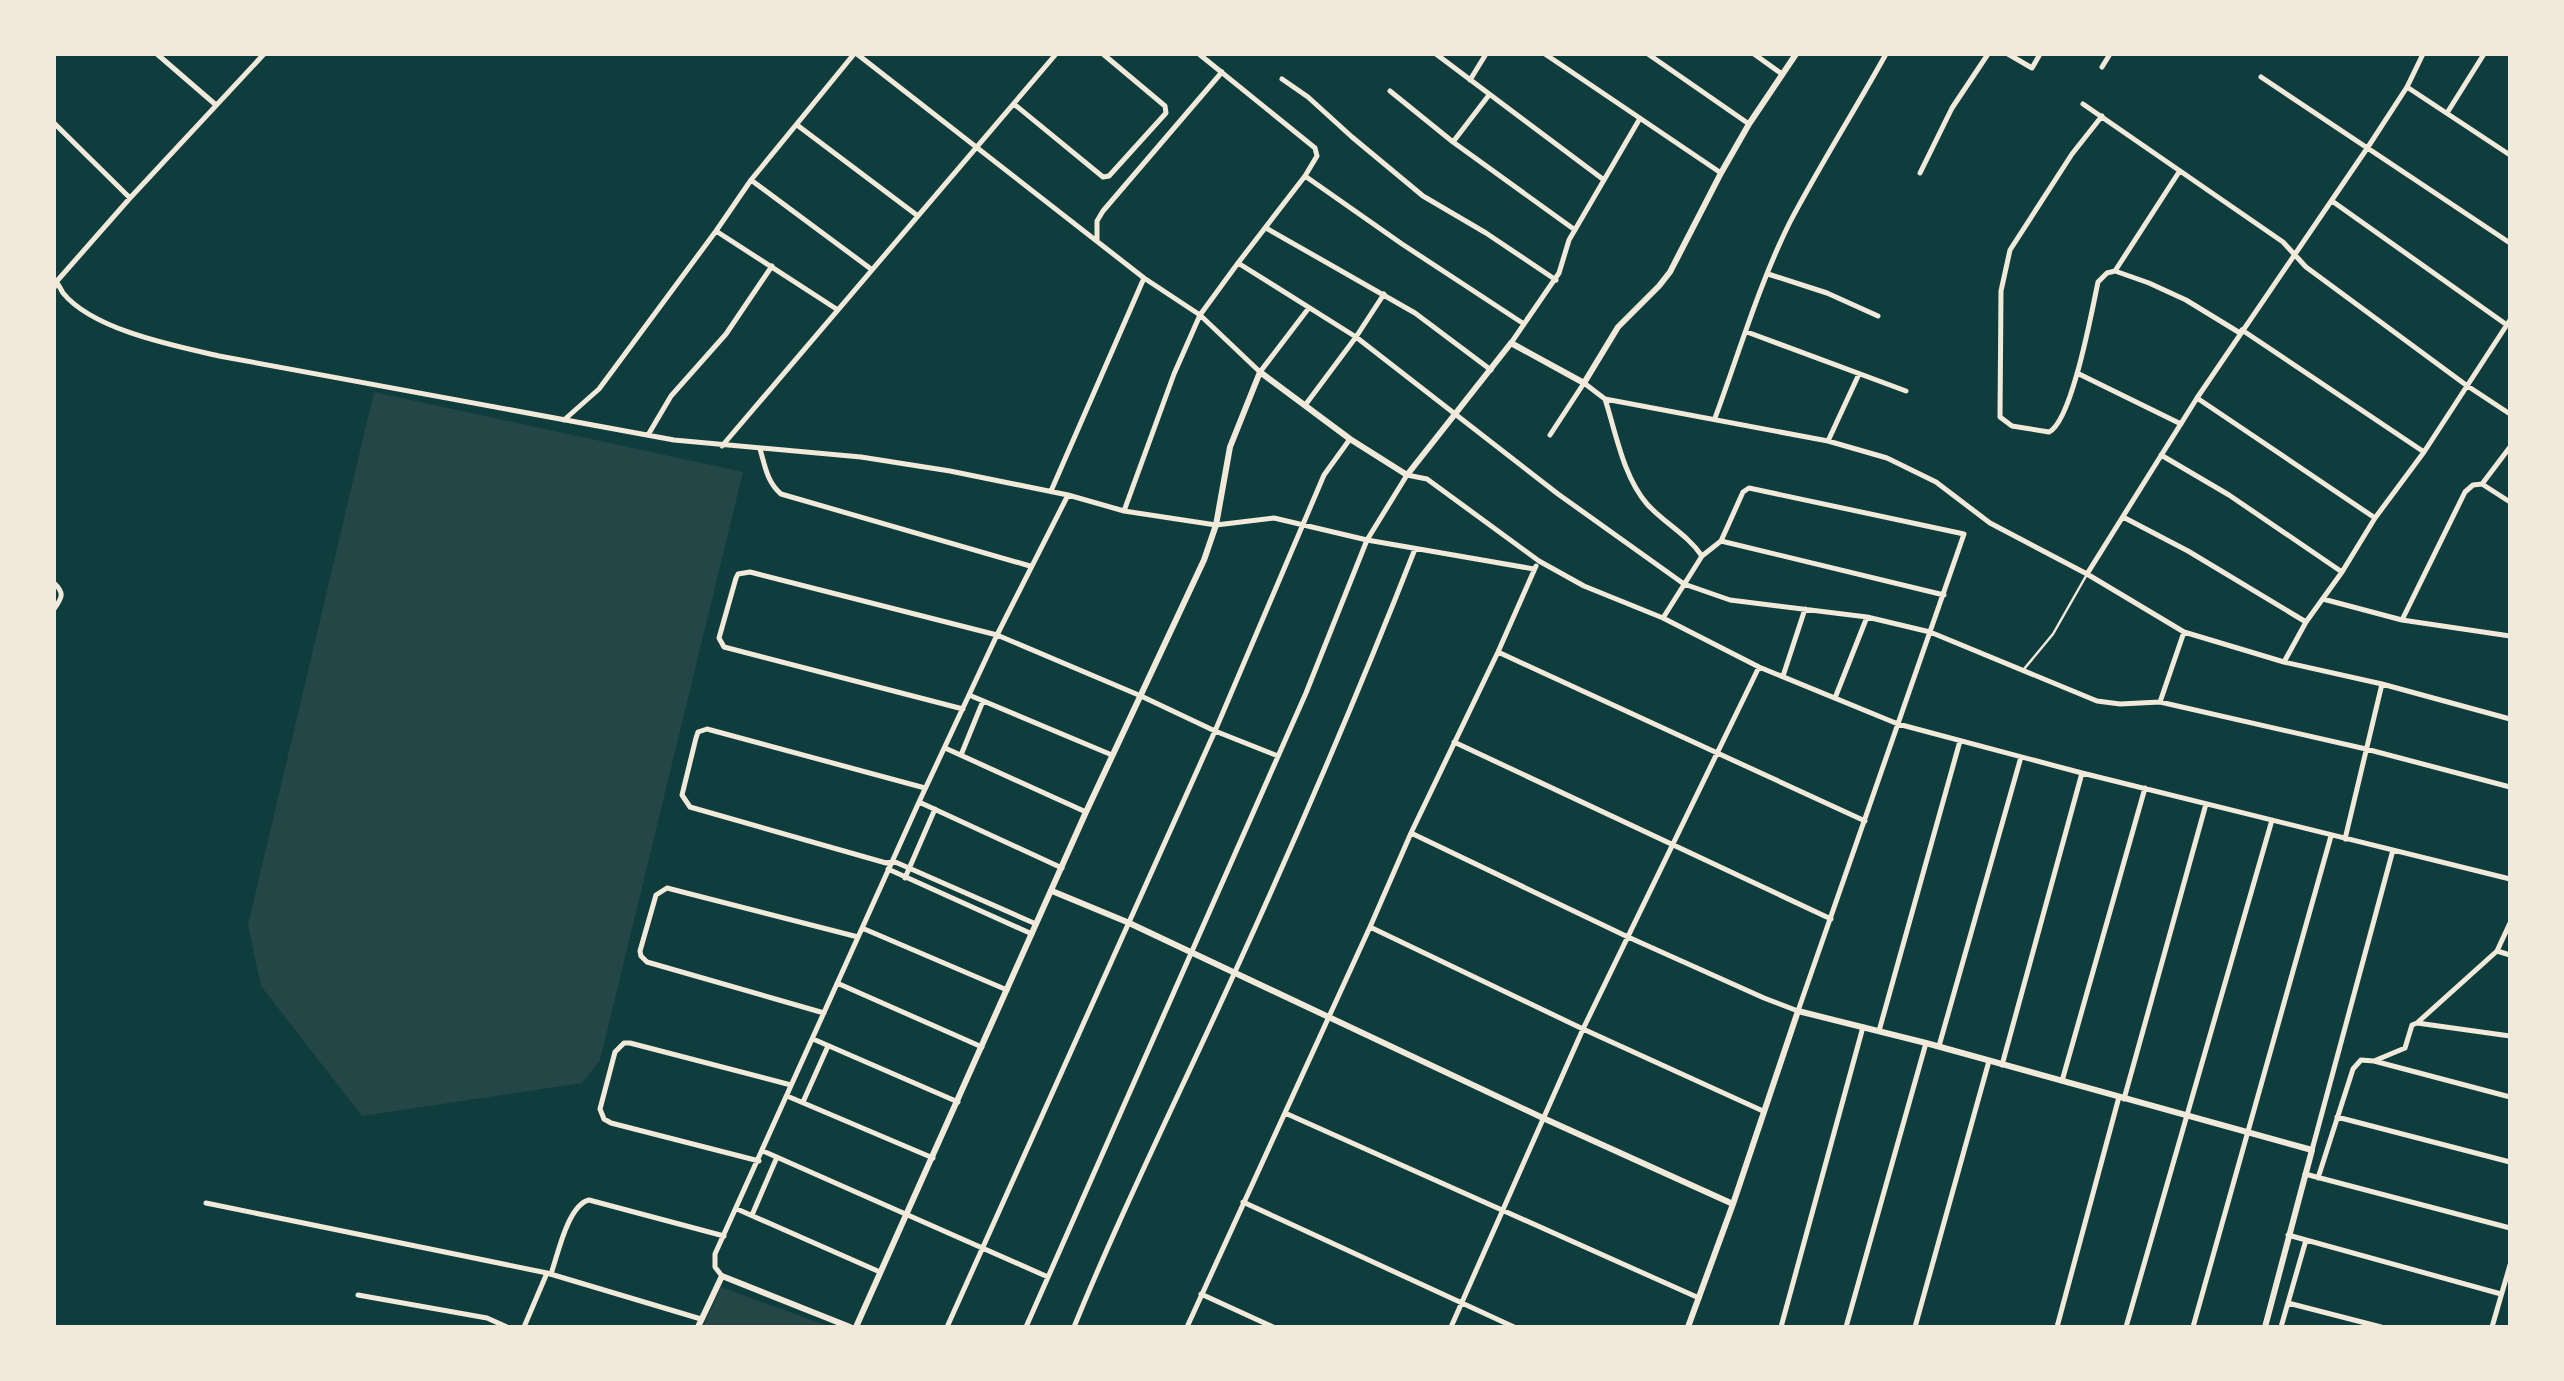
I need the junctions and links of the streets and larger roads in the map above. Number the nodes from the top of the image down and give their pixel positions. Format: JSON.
{"nodes":[{"id":1,"x":157,"y":54,"type":"edge"},
{"id":2,"x":264,"y":54,"type":"edge"},
{"id":3,"x":855,"y":54,"type":"edge"},
{"id":4,"x":1056,"y":54,"type":"edge"},
{"id":5,"x":1103,"y":54,"type":"edge"},
{"id":6,"x":1199,"y":54,"type":"edge"},
{"id":7,"x":1436,"y":54,"type":"edge"},
{"id":8,"x":1486,"y":54,"type":"edge"},
{"id":9,"x":1545,"y":54,"type":"edge"},
{"id":10,"x":1648,"y":54,"type":"edge"},
{"id":11,"x":1754,"y":54,"type":"edge"},
{"id":12,"x":1796,"y":54,"type":"edge"},
{"id":13,"x":1886,"y":54,"type":"edge"},
{"id":14,"x":1988,"y":54,"type":"edge"},
{"id":15,"x":2008,"y":54,"type":"edge"},
{"id":16,"x":2040,"y":54,"type":"edge"},
{"id":17,"x":2110,"y":54,"type":"edge"},
{"id":18,"x":2423,"y":54,"type":"edge"},
{"id":19,"x":2484,"y":54,"type":"edge"},
{"id":20,"x":2102,"y":67,"type":"dead end"},
{"id":21,"x":1222,"y":72,"type":"junction"},
{"id":22,"x":1782,"y":74,"type":"junction"},
{"id":23,"x":2261,"y":77,"type":"dead end"},
{"id":24,"x":1282,"y":79,"type":"dead end"},
{"id":25,"x":1470,"y":80,"type":"junction"},
{"id":26,"x":2407,"y":87,"type":"junction"},
{"id":27,"x":1390,"y":91,"type":"dead end"},
{"id":28,"x":1489,"y":94,"type":"junction"},
{"id":29,"x":1014,"y":104,"type":"junction"},
{"id":30,"x":2083,"y":104,"type":"dead end"},
{"id":31,"x":216,"y":105,"type":"junction"},
{"id":32,"x":2447,"y":113,"type":"junction"},
{"id":33,"x":2102,"y":116,"type":"junction"},
{"id":34,"x":1639,"y":120,"type":"junction"},
{"id":35,"x":54,"y":123,"type":"edge"},
{"id":36,"x":1749,"y":124,"type":"junction"},
{"id":37,"x":797,"y":125,"type":"junction"},
{"id":38,"x":1453,"y":142,"type":"junction"},
{"id":39,"x":2368,"y":147,"type":"junction"},
{"id":40,"x":976,"y":148,"type":"junction"},
{"id":41,"x":2509,"y":153,"type":"edge"},
{"id":42,"x":2179,"y":172,"type":"junction"},
{"id":43,"x":1721,"y":173,"type":"junction"},
{"id":44,"x":1920,"y":173,"type":"dead end"},
{"id":45,"x":1305,"y":177,"type":"junction"},
{"id":46,"x":751,"y":180,"type":"junction"},
{"id":47,"x":1604,"y":180,"type":"junction"},
{"id":48,"x":130,"y":198,"type":"junction"},
{"id":49,"x":2332,"y":201,"type":"junction"},
{"id":50,"x":918,"y":216,"type":"junction"},
{"id":51,"x":1266,"y":228,"type":"junction"},
{"id":52,"x":1575,"y":230,"type":"junction"},
{"id":53,"x":716,"y":231,"type":"junction"},
{"id":54,"x":1097,"y":242,"type":"junction"},
{"id":55,"x":2510,"y":243,"type":"edge"},
{"id":56,"x":2295,"y":255,"type":"junction"},
{"id":57,"x":1237,"y":263,"type":"junction"},
{"id":58,"x":772,"y":266,"type":"junction"},
{"id":59,"x":872,"y":270,"type":"junction"},
{"id":60,"x":2115,"y":271,"type":"junction"},
{"id":61,"x":1768,"y":274,"type":"junction"},
{"id":62,"x":1143,"y":278,"type":"junction"},
{"id":63,"x":1556,"y":279,"type":"junction"},
{"id":64,"x":55,"y":283,"type":"edge"},
{"id":65,"x":1384,"y":294,"type":"junction"},
{"id":66,"x":1308,"y":309,"type":"junction"},
{"id":67,"x":838,"y":310,"type":"junction"},
{"id":68,"x":1200,"y":316,"type":"junction"},
{"id":69,"x":1878,"y":316,"type":"dead end"},
{"id":70,"x":2508,"y":322,"type":"edge"},
{"id":71,"x":1524,"y":324,"type":"junction"},
{"id":72,"x":2241,"y":331,"type":"junction"},
{"id":73,"x":1747,"y":332,"type":"junction"},
{"id":74,"x":1356,"y":337,"type":"junction"},
{"id":75,"x":1511,"y":343,"type":"junction"},
{"id":76,"x":1491,"y":370,"type":"junction"},
{"id":77,"x":1260,"y":372,"type":"junction"},
{"id":78,"x":2077,"y":373,"type":"junction"},
{"id":79,"x":1859,"y":374,"type":"junction"},
{"id":80,"x":1584,"y":383,"type":"junction"},
{"id":81,"x":2466,"y":385,"type":"junction"},
{"id":82,"x":1906,"y":391,"type":"dead end"},
{"id":83,"x":2197,"y":398,"type":"junction"},
{"id":84,"x":1605,"y":399,"type":"junction"},
{"id":85,"x":1306,"y":404,"type":"junction"},
{"id":86,"x":1456,"y":414,"type":"junction"},
{"id":87,"x":2510,"y":414,"type":"edge"},
{"id":88,"x":1715,"y":418,"type":"junction"},
{"id":89,"x":564,"y":421,"type":"junction"},
{"id":90,"x":2181,"y":424,"type":"junction"},
{"id":91,"x":648,"y":435,"type":"junction"},
{"id":92,"x":1550,"y":435,"type":"dead end"},
{"id":93,"x":1350,"y":439,"type":"junction"},
{"id":94,"x":1828,"y":441,"type":"junction"},
{"id":95,"x":722,"y":446,"type":"junction"},
{"id":96,"x":2510,"y":447,"type":"edge"},
{"id":97,"x":760,"y":449,"type":"junction"},
{"id":98,"x":2424,"y":452,"type":"junction"},
{"id":99,"x":2161,"y":455,"type":"junction"},
{"id":100,"x":1407,"y":475,"type":"junction"},
{"id":101,"x":2482,"y":484,"type":"junction"},
{"id":102,"x":1051,"y":491,"type":"junction"},
{"id":103,"x":1068,"y":495,"type":"junction"},
{"id":104,"x":2510,"y":502,"type":"edge"},
{"id":105,"x":1125,"y":511,"type":"junction"},
{"id":106,"x":2123,"y":517,"type":"junction"},
{"id":107,"x":2375,"y":518,"type":"junction"},
{"id":108,"x":1302,"y":524,"type":"junction"},
{"id":109,"x":1216,"y":525,"type":"junction"},
{"id":110,"x":1367,"y":540,"type":"junction"},
{"id":111,"x":1721,"y":541,"type":"junction"},
{"id":112,"x":1415,"y":549,"type":"junction"},
{"id":113,"x":1702,"y":556,"type":"junction"},
{"id":114,"x":1539,"y":561,"type":"junction"},
{"id":115,"x":1030,"y":566,"type":"junction"},
{"id":116,"x":1534,"y":569,"type":"junction"},
{"id":117,"x":2342,"y":572,"type":"junction"},
{"id":118,"x":2087,"y":574,"type":"junction"},
{"id":119,"x":1684,"y":583,"type":"junction"},
{"id":120,"x":56,"y":584,"type":"edge"},
{"id":121,"x":1944,"y":595,"type":"junction"},
{"id":122,"x":2323,"y":599,"type":"junction"},
{"id":123,"x":54,"y":609,"type":"edge"},
{"id":124,"x":1805,"y":610,"type":"junction"},
{"id":125,"x":1867,"y":617,"type":"junction"},
{"id":126,"x":1663,"y":618,"type":"junction"},
{"id":127,"x":2402,"y":620,"type":"junction"},
{"id":128,"x":2306,"y":622,"type":"junction"},
{"id":129,"x":1930,"y":632,"type":"junction"},
{"id":130,"x":2185,"y":632,"type":"junction"},
{"id":131,"x":997,"y":635,"type":"junction"},
{"id":132,"x":2510,"y":636,"type":"edge"},
{"id":133,"x":1498,"y":652,"type":"junction"},
{"id":134,"x":2284,"y":662,"type":"junction"},
{"id":135,"x":1759,"y":667,"type":"junction"},
{"id":136,"x":1783,"y":676,"type":"junction"},
{"id":137,"x":2382,"y":684,"type":"junction"},
{"id":138,"x":969,"y":695,"type":"junction"},
{"id":139,"x":1141,"y":696,"type":"junction"},
{"id":140,"x":1835,"y":698,"type":"junction"},
{"id":141,"x":984,"y":701,"type":"junction"},
{"id":142,"x":2160,"y":702,"type":"junction"},
{"id":143,"x":963,"y":709,"type":"junction"},
{"id":144,"x":2510,"y":719,"type":"edge"},
{"id":145,"x":1898,"y":724,"type":"junction"},
{"id":146,"x":1214,"y":731,"type":"junction"},
{"id":147,"x":1960,"y":741,"type":"junction"},
{"id":148,"x":1454,"y":742,"type":"junction"},
{"id":149,"x":945,"y":748,"type":"junction"},
{"id":150,"x":2366,"y":749,"type":"junction"},
{"id":151,"x":1715,"y":754,"type":"junction"},
{"id":152,"x":961,"y":755,"type":"junction"},
{"id":153,"x":1112,"y":755,"type":"junction"},
{"id":154,"x":1278,"y":756,"type":"junction"},
{"id":155,"x":2021,"y":757,"type":"junction"},
{"id":156,"x":2082,"y":773,"type":"junction"},
{"id":157,"x":2510,"y":787,"type":"edge"},
{"id":158,"x":925,"y":788,"type":"junction"},
{"id":159,"x":2145,"y":788,"type":"junction"},
{"id":160,"x":919,"y":802,"type":"junction"},
{"id":161,"x":2206,"y":804,"type":"junction"},
{"id":162,"x":935,"y":809,"type":"junction"},
{"id":163,"x":1086,"y":812,"type":"junction"},
{"id":164,"x":2272,"y":820,"type":"junction"},
{"id":165,"x":1865,"y":821,"type":"junction"},
{"id":166,"x":1411,"y":833,"type":"junction"},
{"id":167,"x":2331,"y":836,"type":"junction"},
{"id":168,"x":2345,"y":839,"type":"junction"},
{"id":169,"x":1672,"y":843,"type":"junction"},
{"id":170,"x":2393,"y":850,"type":"junction"},
{"id":171,"x":893,"y":861,"type":"junction"},
{"id":172,"x":886,"y":863,"type":"junction"},
{"id":173,"x":909,"y":868,"type":"junction"},
{"id":174,"x":1062,"y":868,"type":"junction"},
{"id":175,"x":888,"y":870,"type":"junction"},
{"id":176,"x":905,"y":878,"type":"junction"},
{"id":177,"x":2510,"y":879,"type":"edge"},
{"id":178,"x":1052,"y":891,"type":"junction"},
{"id":179,"x":1831,"y":919,"type":"junction"},
{"id":180,"x":1127,"y":922,"type":"junction"},
{"id":181,"x":2510,"y":923,"type":"edge"},
{"id":182,"x":1036,"y":925,"type":"junction"},
{"id":183,"x":1370,"y":927,"type":"junction"},
{"id":184,"x":862,"y":928,"type":"junction"},
{"id":185,"x":1032,"y":934,"type":"junction"},
{"id":186,"x":859,"y":937,"type":"junction"},
{"id":187,"x":1628,"y":937,"type":"junction"},
{"id":188,"x":2497,"y":951,"type":"junction"},
{"id":189,"x":1192,"y":953,"type":"junction"},
{"id":190,"x":2510,"y":955,"type":"edge"},
{"id":191,"x":1235,"y":972,"type":"junction"},
{"id":192,"x":837,"y":983,"type":"junction"},
{"id":193,"x":1007,"y":990,"type":"junction"},
{"id":194,"x":1798,"y":1011,"type":"junction"},
{"id":195,"x":824,"y":1013,"type":"junction"},
{"id":196,"x":1328,"y":1015,"type":"junction"},
{"id":197,"x":2417,"y":1023,"type":"junction"},
{"id":198,"x":1863,"y":1027,"type":"junction"},
{"id":199,"x":1583,"y":1029,"type":"junction"},
{"id":200,"x":1880,"y":1031,"type":"junction"},
{"id":201,"x":2510,"y":1036,"type":"edge"},
{"id":202,"x":813,"y":1039,"type":"junction"},
{"id":203,"x":1926,"y":1043,"type":"junction"},
{"id":204,"x":828,"y":1046,"type":"junction"},
{"id":205,"x":1939,"y":1046,"type":"junction"},
{"id":206,"x":982,"y":1047,"type":"junction"},
{"id":207,"x":2371,"y":1060,"type":"junction"},
{"id":208,"x":1989,"y":1061,"type":"junction"},
{"id":209,"x":2003,"y":1065,"type":"junction"},
{"id":210,"x":2062,"y":1082,"type":"junction"},
{"id":211,"x":791,"y":1085,"type":"junction"},
{"id":212,"x":787,"y":1096,"type":"junction"},
{"id":213,"x":2510,"y":1097,"type":"edge"},
{"id":214,"x":2122,"y":1098,"type":"junction"},
{"id":215,"x":803,"y":1102,"type":"junction"},
{"id":216,"x":958,"y":1102,"type":"junction"},
{"id":217,"x":1763,"y":1111,"type":"junction"},
{"id":218,"x":1286,"y":1113,"type":"junction"},
{"id":219,"x":2186,"y":1114,"type":"junction"},
{"id":220,"x":2337,"y":1117,"type":"junction"},
{"id":221,"x":1544,"y":1118,"type":"junction"},
{"id":222,"x":2248,"y":1132,"type":"junction"},
{"id":223,"x":2312,"y":1150,"type":"junction"},
{"id":224,"x":763,"y":1151,"type":"junction"},
{"id":225,"x":777,"y":1157,"type":"junction"},
{"id":226,"x":933,"y":1158,"type":"junction"},
{"id":227,"x":759,"y":1161,"type":"junction"},
{"id":228,"x":2510,"y":1162,"type":"edge"},
{"id":229,"x":2305,"y":1174,"type":"junction"},
{"id":230,"x":2318,"y":1178,"type":"junction"},
{"id":231,"x":1243,"y":1202,"type":"junction"},
{"id":232,"x":206,"y":1203,"type":"dead end"},
{"id":233,"x":1733,"y":1204,"type":"junction"},
{"id":234,"x":737,"y":1209,"type":"junction"},
{"id":235,"x":1501,"y":1211,"type":"junction"},
{"id":236,"x":752,"y":1215,"type":"junction"},
{"id":237,"x":906,"y":1215,"type":"junction"},
{"id":238,"x":2510,"y":1228,"type":"edge"},
{"id":239,"x":2288,"y":1235,"type":"junction"},
{"id":240,"x":724,"y":1237,"type":"junction"},
{"id":241,"x":2306,"y":1240,"type":"junction"},
{"id":242,"x":982,"y":1249,"type":"junction"},
{"id":243,"x":2510,"y":1265,"type":"edge"},
{"id":244,"x":880,"y":1272,"type":"junction"},
{"id":245,"x":549,"y":1273,"type":"junction"},
{"id":246,"x":722,"y":1276,"type":"junction"},
{"id":247,"x":1048,"y":1277,"type":"junction"},
{"id":248,"x":1201,"y":1294,"type":"junction"},
{"id":249,"x":2501,"y":1294,"type":"junction"},
{"id":250,"x":358,"y":1295,"type":"dead end"},
{"id":251,"x":1699,"y":1298,"type":"junction"},
{"id":252,"x":1462,"y":1303,"type":"junction"},
{"id":253,"x":2288,"y":1303,"type":"junction"},
{"id":254,"x":701,"y":1319,"type":"junction"},
{"id":255,"x":507,"y":1327,"type":"edge"},
{"id":256,"x":524,"y":1327,"type":"edge"},
{"id":257,"x":698,"y":1327,"type":"edge"},
{"id":258,"x":850,"y":1327,"type":"edge"},
{"id":259,"x":856,"y":1327,"type":"edge"},
{"id":260,"x":947,"y":1327,"type":"edge"},
{"id":261,"x":1027,"y":1327,"type":"edge"},
{"id":262,"x":1074,"y":1327,"type":"edge"},
{"id":263,"x":1187,"y":1327,"type":"edge"},
{"id":264,"x":1273,"y":1327,"type":"edge"},
{"id":265,"x":1451,"y":1327,"type":"edge"},
{"id":266,"x":1514,"y":1327,"type":"edge"},
{"id":267,"x":1688,"y":1327,"type":"edge"},
{"id":268,"x":1781,"y":1327,"type":"edge"},
{"id":269,"x":1846,"y":1327,"type":"edge"},
{"id":270,"x":1915,"y":1327,"type":"edge"},
{"id":271,"x":2057,"y":1327,"type":"edge"},
{"id":272,"x":2126,"y":1327,"type":"edge"},
{"id":273,"x":2193,"y":1327,"type":"edge"},
{"id":274,"x":2265,"y":1327,"type":"edge"},
{"id":275,"x":2281,"y":1327,"type":"edge"},
{"id":276,"x":2381,"y":1327,"type":"edge"},
{"id":277,"x":2492,"y":1327,"type":"edge"}],
"edges":[{"from":1,"to":31,"type":"street"},
{"from":2,"to":31,"type":"street"},
{"from":3,"to":37,"type":"street"},
{"from":3,"to":40,"type":"street"},
{"from":4,"to":29,"type":"street"},
{"from":5,"to":29,"type":"street"},
{"from":6,"to":21,"type":"street"},
{"from":7,"to":25,"type":"street"},
{"from":8,"to":25,"type":"street"},
{"from":9,"to":34,"type":"street"},
{"from":10,"to":36,"type":"street"},
{"from":11,"to":22,"type":"street"},
{"from":12,"to":22,"type":"street"},
{"from":13,"to":61,"type":"street"},
{"from":14,"to":44,"type":"street"},
{"from":15,"to":16,"type":"street"},
{"from":17,"to":20,"type":"street"},
{"from":18,"to":26,"type":"street"},
{"from":19,"to":32,"type":"street"},
{"from":21,"to":45,"type":"street"},
{"from":21,"to":54,"type":"street"},
{"from":22,"to":36,"type":"street"},
{"from":23,"to":39,"type":"street"},
{"from":24,"to":63,"type":"street"},
{"from":25,"to":28,"type":"street"},
{"from":26,"to":32,"type":"street"},
{"from":26,"to":39,"type":"street"},
{"from":27,"to":38,"type":"street"},
{"from":28,"to":38,"type":"street"},
{"from":28,"to":47,"type":"street"},
{"from":29,"to":40,"type":"street"},
{"from":30,"to":33,"type":"street"},
{"from":31,"to":48,"type":"street"},
{"from":32,"to":41,"type":"street"},
{"from":33,"to":42,"type":"street"},
{"from":33,"to":78,"type":"street"},
{"from":34,"to":43,"type":"street"},
{"from":34,"to":47,"type":"street"},
{"from":35,"to":48,"type":"street"},
{"from":36,"to":43,"type":"street"},
{"from":37,"to":46,"type":"street"},
{"from":37,"to":50,"type":"street"},
{"from":38,"to":52,"type":"street"},
{"from":39,"to":49,"type":"street"},
{"from":39,"to":55,"type":"street"},
{"from":40,"to":50,"type":"street"},
{"from":40,"to":54,"type":"street"},
{"from":42,"to":56,"type":"street"},
{"from":42,"to":60,"type":"street"},
{"from":43,"to":80,"type":"street"},
{"from":45,"to":51,"type":"street"},
{"from":45,"to":71,"type":"street"},
{"from":46,"to":53,"type":"street"},
{"from":46,"to":59,"type":"street"},
{"from":47,"to":52,"type":"street"},
{"from":48,"to":64,"type":"street"},
{"from":49,"to":56,"type":"street"},
{"from":49,"to":70,"type":"street"},
{"from":50,"to":59,"type":"street"},
{"from":51,"to":57,"type":"street"},
{"from":51,"to":65,"type":"street"},
{"from":52,"to":63,"type":"street"},
{"from":53,"to":58,"type":"street"},
{"from":53,"to":89,"type":"street"},
{"from":54,"to":62,"type":"street"},
{"from":56,"to":72,"type":"street"},
{"from":56,"to":81,"type":"street"},
{"from":57,"to":66,"type":"street"},
{"from":57,"to":68,"type":"street"},
{"from":58,"to":67,"type":"street"},
{"from":58,"to":91,"type":"street"},
{"from":59,"to":67,"type":"street"},
{"from":60,"to":72,"type":"street"},
{"from":60,"to":78,"type":"street"},
{"from":61,"to":69,"type":"street"},
{"from":61,"to":73,"type":"street"},
{"from":62,"to":68,"type":"street"},
{"from":62,"to":102,"type":"street"},
{"from":63,"to":71,"type":"street"},
{"from":64,"to":89,"type":"street"},
{"from":65,"to":74,"type":"street"},
{"from":65,"to":76,"type":"street"},
{"from":66,"to":74,"type":"street"},
{"from":66,"to":77,"type":"street"},
{"from":67,"to":95,"type":"street"},
{"from":68,"to":77,"type":"street"},
{"from":68,"to":105,"type":"street"},
{"from":70,"to":81,"type":"street"},
{"from":71,"to":75,"type":"street"},
{"from":72,"to":83,"type":"street"},
{"from":72,"to":98,"type":"street"},
{"from":73,"to":79,"type":"street"},
{"from":73,"to":88,"type":"street"},
{"from":74,"to":85,"type":"street"},
{"from":74,"to":86,"type":"street"},
{"from":75,"to":76,"type":"street"},
{"from":75,"to":80,"type":"street"},
{"from":76,"to":86,"type":"street"},
{"from":77,"to":85,"type":"street"},
{"from":77,"to":109,"type":"street"},
{"from":78,"to":90,"type":"street"},
{"from":79,"to":82,"type":"street"},
{"from":79,"to":94,"type":"street"},
{"from":80,"to":84,"type":"street"},
{"from":80,"to":92,"type":"street"},
{"from":81,"to":87,"type":"street"},
{"from":81,"to":98,"type":"street"},
{"from":83,"to":90,"type":"street"},
{"from":83,"to":107,"type":"street"},
{"from":84,"to":88,"type":"street"},
{"from":84,"to":113,"type":"street"},
{"from":85,"to":93,"type":"street"},
{"from":86,"to":100,"type":"street"},
{"from":86,"to":119,"type":"street"},
{"from":88,"to":94,"type":"street"},
{"from":89,"to":91,"type":"street"},
{"from":90,"to":99,"type":"street"},
{"from":91,"to":95,"type":"street"},
{"from":93,"to":100,"type":"street"},
{"from":93,"to":108,"type":"street"},
{"from":94,"to":118,"type":"street"},
{"from":95,"to":97,"type":"street"},
{"from":96,"to":101,"type":"street"},
{"from":97,"to":102,"type":"street"},
{"from":97,"to":115,"type":"street"},
{"from":98,"to":107,"type":"street"},
{"from":99,"to":106,"type":"street"},
{"from":99,"to":117,"type":"street"},
{"from":100,"to":110,"type":"street"},
{"from":100,"to":114,"type":"street"},
{"from":101,"to":104,"type":"street"},
{"from":101,"to":127,"type":"street"},
{"from":102,"to":103,"type":"street"},
{"from":103,"to":105,"type":"street"},
{"from":103,"to":115,"type":"street"},
{"from":105,"to":109,"type":"street"},
{"from":106,"to":118,"type":"street"},
{"from":106,"to":128,"type":"street"},
{"from":107,"to":117,"type":"street"},
{"from":108,"to":109,"type":"street"},
{"from":108,"to":110,"type":"street"},
{"from":108,"to":146,"type":"street"},
{"from":109,"to":139,"type":"street"},
{"from":110,"to":112,"type":"street"},
{"from":110,"to":154,"type":"street"},
{"from":111,"to":113,"type":"street"},
{"from":111,"to":121,"type":"street"},
{"from":111,"to":121,"type":"street"},
{"from":112,"to":116,"type":"street"},
{"from":112,"to":191,"type":"street"},
{"from":113,"to":119,"type":"street"},
{"from":114,"to":116,"type":"street"},
{"from":114,"to":126,"type":"street"},
{"from":115,"to":131,"type":"street"},
{"from":116,"to":133,"type":"street"},
{"from":117,"to":122,"type":"street"},
{"from":118,"to":130,"type":"street"},
{"from":119,"to":124,"type":"street"},
{"from":119,"to":126,"type":"street"},
{"from":120,"to":123,"type":"street"},
{"from":121,"to":129,"type":"street"},
{"from":122,"to":127,"type":"street"},
{"from":122,"to":128,"type":"street"},
{"from":124,"to":125,"type":"street"},
{"from":124,"to":136,"type":"street"},
{"from":125,"to":129,"type":"street"},
{"from":125,"to":140,"type":"street"},
{"from":126,"to":135,"type":"street"},
{"from":127,"to":132,"type":"street"},
{"from":128,"to":134,"type":"street"},
{"from":129,"to":142,"type":"street"},
{"from":129,"to":145,"type":"street"},
{"from":130,"to":134,"type":"street"},
{"from":130,"to":142,"type":"street"},
{"from":131,"to":138,"type":"street"},
{"from":131,"to":139,"type":"street"},
{"from":131,"to":143,"type":"street"},
{"from":133,"to":148,"type":"street"},
{"from":133,"to":151,"type":"street"},
{"from":134,"to":137,"type":"street"},
{"from":135,"to":136,"type":"street"},
{"from":135,"to":151,"type":"street"},
{"from":136,"to":140,"type":"street"},
{"from":137,"to":144,"type":"street"},
{"from":137,"to":150,"type":"street"},
{"from":138,"to":141,"type":"street"},
{"from":138,"to":143,"type":"street"},
{"from":139,"to":146,"type":"street"},
{"from":139,"to":153,"type":"street"},
{"from":140,"to":145,"type":"street"},
{"from":141,"to":152,"type":"street"},
{"from":141,"to":153,"type":"street"},
{"from":142,"to":150,"type":"street"},
{"from":143,"to":149,"type":"street"},
{"from":145,"to":147,"type":"street"},
{"from":145,"to":165,"type":"street"},
{"from":146,"to":154,"type":"street"},
{"from":146,"to":180,"type":"street"},
{"from":147,"to":155,"type":"street"},
{"from":147,"to":200,"type":"street"},
{"from":148,"to":166,"type":"street"},
{"from":148,"to":169,"type":"street"},
{"from":149,"to":152,"type":"street"},
{"from":149,"to":158,"type":"street"},
{"from":150,"to":157,"type":"street"},
{"from":150,"to":168,"type":"street"},
{"from":151,"to":165,"type":"street"},
{"from":151,"to":169,"type":"street"},
{"from":152,"to":163,"type":"street"},
{"from":153,"to":163,"type":"street"},
{"from":154,"to":189,"type":"street"},
{"from":155,"to":156,"type":"street"},
{"from":155,"to":205,"type":"street"},
{"from":156,"to":159,"type":"street"},
{"from":156,"to":209,"type":"street"},
{"from":158,"to":160,"type":"street"},
{"from":158,"to":172,"type":"street"},
{"from":159,"to":161,"type":"street"},
{"from":159,"to":210,"type":"street"},
{"from":160,"to":162,"type":"street"},
{"from":160,"to":171,"type":"street"},
{"from":161,"to":164,"type":"street"},
{"from":161,"to":214,"type":"street"},
{"from":162,"to":173,"type":"street"},
{"from":162,"to":174,"type":"street"},
{"from":163,"to":174,"type":"street"},
{"from":164,"to":167,"type":"street"},
{"from":164,"to":219,"type":"street"},
{"from":165,"to":179,"type":"street"},
{"from":166,"to":183,"type":"street"},
{"from":166,"to":187,"type":"street"},
{"from":167,"to":168,"type":"street"},
{"from":167,"to":222,"type":"street"},
{"from":168,"to":170,"type":"street"},
{"from":169,"to":179,"type":"street"},
{"from":169,"to":187,"type":"street"},
{"from":170,"to":177,"type":"street"},
{"from":170,"to":223,"type":"street"},
{"from":171,"to":172,"type":"street"},
{"from":171,"to":173,"type":"street"},
{"from":171,"to":175,"type":"street"},
{"from":172,"to":175,"type":"street"},
{"from":173,"to":176,"type":"street"},
{"from":173,"to":182,"type":"street"},
{"from":174,"to":178,"type":"street"},
{"from":175,"to":176,"type":"street"},
{"from":175,"to":184,"type":"street"},
{"from":176,"to":185,"type":"street"},
{"from":178,"to":180,"type":"street"},
{"from":178,"to":182,"type":"street"},
{"from":179,"to":194,"type":"street"},
{"from":180,"to":189,"type":"street"},
{"from":180,"to":242,"type":"street"},
{"from":181,"to":188,"type":"street"},
{"from":182,"to":185,"type":"street"},
{"from":183,"to":196,"type":"street"},
{"from":183,"to":199,"type":"street"},
{"from":184,"to":186,"type":"street"},
{"from":184,"to":193,"type":"street"},
{"from":185,"to":193,"type":"street"},
{"from":186,"to":192,"type":"street"},
{"from":186,"to":195,"type":"street"},
{"from":187,"to":194,"type":"street"},
{"from":187,"to":199,"type":"street"},
{"from":188,"to":190,"type":"street"},
{"from":188,"to":197,"type":"street"},
{"from":189,"to":191,"type":"street"},
{"from":189,"to":247,"type":"street"},
{"from":191,"to":196,"type":"street"},
{"from":191,"to":262,"type":"street"},
{"from":192,"to":195,"type":"street"},
{"from":192,"to":206,"type":"street"},
{"from":193,"to":206,"type":"street"},
{"from":194,"to":198,"type":"street"},
{"from":194,"to":217,"type":"street"},
{"from":195,"to":202,"type":"street"},
{"from":196,"to":218,"type":"street"},
{"from":196,"to":221,"type":"street"},
{"from":197,"to":201,"type":"street"},
{"from":197,"to":207,"type":"street"},
{"from":198,"to":200,"type":"street"},
{"from":198,"to":268,"type":"street"},
{"from":199,"to":217,"type":"street"},
{"from":199,"to":221,"type":"street"},
{"from":200,"to":203,"type":"street"},
{"from":202,"to":204,"type":"street"},
{"from":202,"to":211,"type":"street"},
{"from":203,"to":205,"type":"street"},
{"from":203,"to":269,"type":"street"},
{"from":204,"to":215,"type":"street"},
{"from":204,"to":216,"type":"street"},
{"from":205,"to":208,"type":"street"},
{"from":206,"to":216,"type":"street"},
{"from":207,"to":213,"type":"street"},
{"from":207,"to":220,"type":"street"},
{"from":208,"to":209,"type":"street"},
{"from":208,"to":270,"type":"street"},
{"from":209,"to":210,"type":"street"},
{"from":210,"to":214,"type":"street"},
{"from":211,"to":212,"type":"street"},
{"from":211,"to":227,"type":"street"},
{"from":212,"to":215,"type":"street"},
{"from":212,"to":224,"type":"street"},
{"from":214,"to":219,"type":"street"},
{"from":214,"to":271,"type":"street"},
{"from":215,"to":226,"type":"street"},
{"from":216,"to":226,"type":"street"},
{"from":217,"to":233,"type":"street"},
{"from":218,"to":231,"type":"street"},
{"from":218,"to":235,"type":"street"},
{"from":219,"to":222,"type":"street"},
{"from":219,"to":272,"type":"street"},
{"from":220,"to":228,"type":"street"},
{"from":220,"to":230,"type":"street"},
{"from":221,"to":233,"type":"street"},
{"from":221,"to":235,"type":"street"},
{"from":222,"to":223,"type":"street"},
{"from":222,"to":273,"type":"street"},
{"from":223,"to":229,"type":"street"},
{"from":224,"to":225,"type":"street"},
{"from":224,"to":227,"type":"street"},
{"from":225,"to":236,"type":"street"},
{"from":225,"to":237,"type":"street"},
{"from":226,"to":237,"type":"street"},
{"from":227,"to":234,"type":"street"},
{"from":229,"to":230,"type":"street"},
{"from":229,"to":239,"type":"street"},
{"from":230,"to":238,"type":"street"},
{"from":231,"to":248,"type":"street"},
{"from":231,"to":252,"type":"street"},
{"from":232,"to":245,"type":"street"},
{"from":233,"to":251,"type":"street"},
{"from":234,"to":236,"type":"street"},
{"from":234,"to":240,"type":"street"},
{"from":235,"to":251,"type":"street"},
{"from":235,"to":252,"type":"street"},
{"from":236,"to":244,"type":"street"},
{"from":237,"to":242,"type":"street"},
{"from":237,"to":244,"type":"street"},
{"from":239,"to":241,"type":"street"},
{"from":239,"to":274,"type":"street"},
{"from":240,"to":245,"type":"street"},
{"from":240,"to":246,"type":"street"},
{"from":241,"to":249,"type":"street"},
{"from":241,"to":253,"type":"street"},
{"from":242,"to":247,"type":"street"},
{"from":242,"to":260,"type":"street"},
{"from":243,"to":249,"type":"street"},
{"from":244,"to":259,"type":"street"},
{"from":245,"to":254,"type":"street"},
{"from":245,"to":256,"type":"street"},
{"from":246,"to":254,"type":"street"},
{"from":246,"to":258,"type":"street"},
{"from":247,"to":261,"type":"street"},
{"from":248,"to":263,"type":"street"},
{"from":248,"to":264,"type":"street"},
{"from":249,"to":277,"type":"street"},
{"from":250,"to":255,"type":"street"},
{"from":251,"to":267,"type":"street"},
{"from":252,"to":265,"type":"street"},
{"from":252,"to":266,"type":"street"},
{"from":253,"to":275,"type":"street"},
{"from":253,"to":276,"type":"street"},
{"from":254,"to":257,"type":"street"}]}
